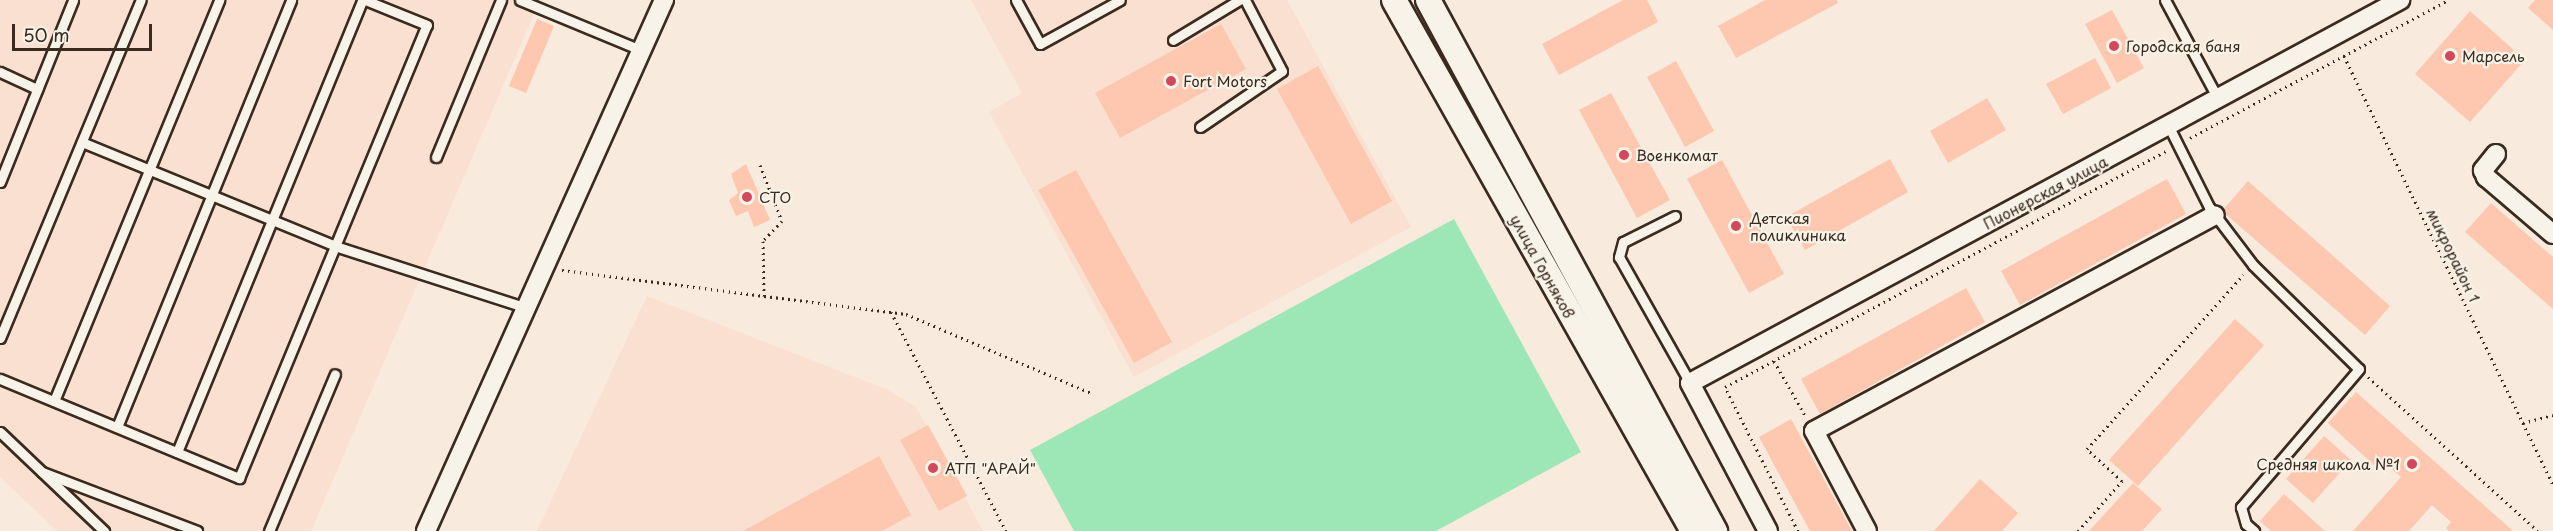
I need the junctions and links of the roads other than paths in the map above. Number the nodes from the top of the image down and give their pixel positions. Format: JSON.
{"nodes":[{"id":1,"x":73,"y":0,"type":"edge"},
{"id":2,"x":141,"y":0,"type":"edge"},
{"id":3,"x":219,"y":0,"type":"edge"},
{"id":4,"x":291,"y":0,"type":"edge"},
{"id":5,"x":363,"y":0,"type":"edge"},
{"id":6,"x":501,"y":0,"type":"edge"},
{"id":7,"x":520,"y":0,"type":"edge"},
{"id":8,"x":664,"y":0,"type":"edge"},
{"id":9,"x":1016,"y":0,"type":"edge"},
{"id":10,"x":1120,"y":0,"type":"edge"},
{"id":11,"x":1239,"y":0,"type":"edge"},
{"id":12,"x":1245,"y":0,"type":"edge"},
{"id":13,"x":1394,"y":0,"type":"edge"},
{"id":14,"x":1428,"y":0,"type":"edge"},
{"id":15,"x":2164,"y":0,"type":"edge"},
{"id":16,"x":2400,"y":0,"type":"edge"},
{"id":17,"x":1173,"y":40,"type":"dead end"},
{"id":18,"x":641,"y":50,"type":"junction"},
{"id":19,"x":0,"y":72,"type":"edge"},
{"id":20,"x":37,"y":89,"type":"junction"},
{"id":21,"x":2218,"y":99,"type":"junction"},
{"id":22,"x":2168,"y":125,"type":"junction"},
{"id":23,"x":1200,"y":127,"type":"dead end"},
{"id":24,"x":82,"y":142,"type":"junction"},
{"id":25,"x":2496,"y":154,"type":"dead end"},
{"id":26,"x":436,"y":157,"type":"dead end"},
{"id":27,"x":149,"y":170,"type":"junction"},
{"id":28,"x":0,"y":182,"type":"edge"},
{"id":29,"x":211,"y":196,"type":"junction"},
{"id":30,"x":2215,"y":215,"type":"junction"},
{"id":31,"x":1675,"y":216,"type":"dead end"},
{"id":32,"x":271,"y":220,"type":"junction"},
{"id":33,"x":2553,"y":234,"type":"edge"},
{"id":34,"x":335,"y":246,"type":"junction"},
{"id":35,"x":524,"y":308,"type":"junction"},
{"id":36,"x":0,"y":338,"type":"edge"},
{"id":37,"x":335,"y":374,"type":"dead end"},
{"id":38,"x":0,"y":379,"type":"edge"},
{"id":39,"x":1690,"y":383,"type":"junction"},
{"id":40,"x":54,"y":401,"type":"junction"},
{"id":41,"x":117,"y":427,"type":"junction"},
{"id":42,"x":0,"y":432,"type":"edge"},
{"id":43,"x":177,"y":452,"type":"junction"},
{"id":44,"x":42,"y":472,"type":"junction"},
{"id":45,"x":104,"y":531,"type":"edge"},
{"id":46,"x":197,"y":531,"type":"edge"},
{"id":47,"x":269,"y":531,"type":"edge"},
{"id":48,"x":426,"y":531,"type":"edge"},
{"id":49,"x":1693,"y":531,"type":"edge"},
{"id":50,"x":1716,"y":531,"type":"edge"},
{"id":51,"x":1767,"y":531,"type":"edge"},
{"id":52,"x":1867,"y":531,"type":"edge"},
{"id":53,"x":2254,"y":531,"type":"edge"}],
"edges":[{"from":1,"to":20,"type":"lane"},
{"from":2,"to":24,"type":"lane"},
{"from":3,"to":27,"type":"lane"},
{"from":4,"to":29,"type":"lane"},
{"from":5,"to":32,"type":"lane"},
{"from":5,"to":34,"type":"lane"},
{"from":6,"to":26,"type":"lane"},
{"from":7,"to":18,"type":"lane"},
{"from":8,"to":18,"type":"street"},
{"from":9,"to":10,"type":"lane"},
{"from":11,"to":17,"type":"lane"},
{"from":12,"to":23,"type":"lane"},
{"from":13,"to":49,"type":"street","name":"улица Горняков"},
{"from":14,"to":50,"type":"street","name":"улица Горняков"},
{"from":15,"to":21,"type":"lane"},
{"from":16,"to":21,"type":"street","name":"Пионерская улица"},
{"from":18,"to":35,"type":"street"},
{"from":19,"to":20,"type":"lane"},
{"from":20,"to":28,"type":"lane"},
{"from":21,"to":22,"type":"street","name":"Пионерская улица"},
{"from":22,"to":30,"type":"lane"},
{"from":22,"to":39,"type":"street","name":"Пионерская улица"},
{"from":24,"to":27,"type":"lane"},
{"from":24,"to":36,"type":"lane"},
{"from":25,"to":33,"type":"street"},
{"from":27,"to":29,"type":"lane"},
{"from":27,"to":40,"type":"lane"},
{"from":29,"to":32,"type":"lane"},
{"from":29,"to":41,"type":"lane"},
{"from":30,"to":52,"type":"street"},
{"from":30,"to":53,"type":"lane"},
{"from":31,"to":39,"type":"lane"},
{"from":32,"to":34,"type":"lane"},
{"from":32,"to":43,"type":"lane"},
{"from":34,"to":35,"type":"lane"},
{"from":34,"to":43,"type":"lane"},
{"from":35,"to":48,"type":"street"},
{"from":37,"to":47,"type":"lane"},
{"from":38,"to":40,"type":"lane"},
{"from":39,"to":51,"type":"street"},
{"from":40,"to":41,"type":"lane"},
{"from":41,"to":43,"type":"lane"},
{"from":42,"to":44,"type":"lane"},
{"from":44,"to":45,"type":"lane"},
{"from":44,"to":46,"type":"lane"}]}
